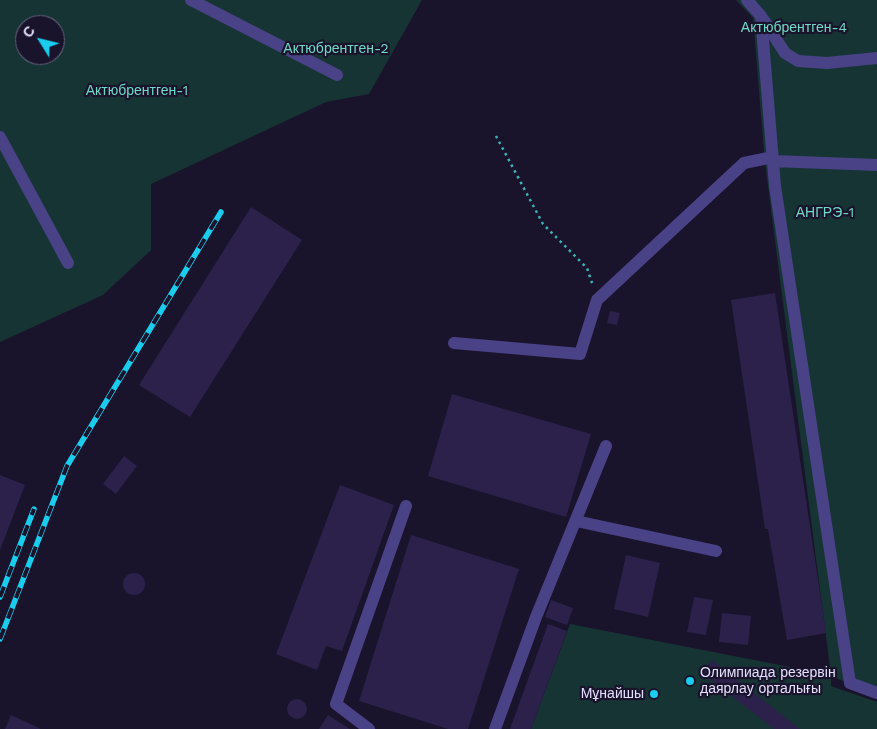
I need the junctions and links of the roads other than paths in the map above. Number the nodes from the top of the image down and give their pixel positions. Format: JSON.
{"nodes":[{"id":1,"x":191,"y":0,"type":"edge"},
{"id":2,"x":746,"y":0,"type":"edge"},
{"id":3,"x":761,"y":16,"type":"junction"},
{"id":4,"x":877,"y":58,"type":"edge"},
{"id":5,"x":337,"y":75,"type":"dead end"},
{"id":6,"x":0,"y":137,"type":"edge"},
{"id":7,"x":773,"y":159,"type":"junction"},
{"id":8,"x":877,"y":164,"type":"edge"},
{"id":9,"x":68,"y":263,"type":"dead end"},
{"id":10,"x":454,"y":343,"type":"dead end"},
{"id":11,"x":606,"y":446,"type":"dead end"},
{"id":12,"x":406,"y":506,"type":"dead end"},
{"id":13,"x":576,"y":521,"type":"junction"},
{"id":14,"x":716,"y":551,"type":"dead end"},
{"id":15,"x":877,"y":693,"type":"edge"},
{"id":16,"x":369,"y":729,"type":"edge"},
{"id":17,"x":495,"y":729,"type":"edge"}],
"edges":[{"from":1,"to":5,"type":"lane"},
{"from":2,"to":3,"type":"lane"},
{"from":3,"to":4,"type":"lane"},
{"from":3,"to":7,"type":"lane"},
{"from":6,"to":9,"type":"lane"},
{"from":7,"to":8,"type":"lane"},
{"from":7,"to":10,"type":"lane"},
{"from":7,"to":15,"type":"lane"},
{"from":11,"to":13,"type":"lane"},
{"from":12,"to":16,"type":"lane"},
{"from":13,"to":14,"type":"lane"},
{"from":13,"to":17,"type":"lane"}]}
